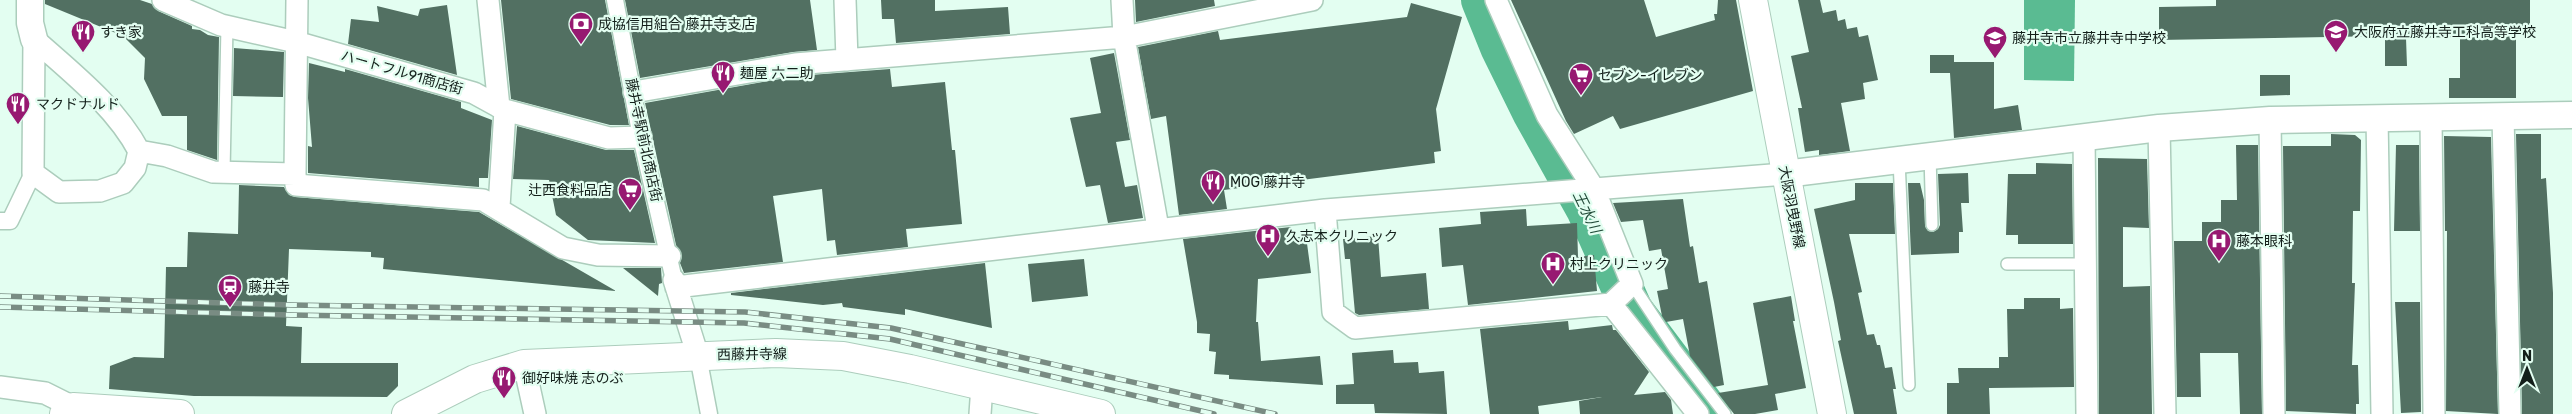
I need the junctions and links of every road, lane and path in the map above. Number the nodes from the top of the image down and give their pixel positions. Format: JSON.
{"nodes":[{"id":1,"x":30,"y":0,"type":"edge"},
{"id":2,"x":163,"y":0,"type":"edge"},
{"id":3,"x":297,"y":0,"type":"edge"},
{"id":4,"x":488,"y":0,"type":"edge"},
{"id":5,"x":615,"y":0,"type":"edge"},
{"id":6,"x":845,"y":0,"type":"edge"},
{"id":7,"x":1122,"y":0,"type":"edge"},
{"id":8,"x":1312,"y":0,"type":"edge"},
{"id":9,"x":1496,"y":0,"type":"edge"},
{"id":10,"x":1753,"y":0,"type":"edge"},
{"id":11,"x":227,"y":26,"type":"junction"},
{"id":12,"x":1124,"y":37,"type":"junction"},
{"id":13,"x":34,"y":39,"type":"junction"},
{"id":14,"x":296,"y":42,"type":"junction"},
{"id":15,"x":847,"y":60,"type":"junction"},
{"id":16,"x":634,"y":92,"type":"junction"},
{"id":17,"x":502,"y":109,"type":"junction"},
{"id":18,"x":2572,"y":115,"type":"edge"},
{"id":19,"x":2503,"y":116,"type":"junction"},
{"id":20,"x":2431,"y":117,"type":"junction"},
{"id":21,"x":2377,"y":118,"type":"junction"},
{"id":22,"x":2270,"y":120,"type":"junction"},
{"id":23,"x":2159,"y":128,"type":"junction"},
{"id":24,"x":2084,"y":136,"type":"junction"},
{"id":25,"x":642,"y":137,"type":"junction"},
{"id":26,"x":140,"y":151,"type":"junction"},
{"id":27,"x":1930,"y":156,"type":"junction"},
{"id":28,"x":1899,"y":160,"type":"junction"},
{"id":29,"x":224,"y":172,"type":"junction"},
{"id":30,"x":33,"y":173,"type":"junction"},
{"id":31,"x":295,"y":174,"type":"junction"},
{"id":32,"x":1785,"y":174,"type":"junction"},
{"id":33,"x":1594,"y":189,"type":"junction"},
{"id":34,"x":499,"y":207,"type":"junction"},
{"id":35,"x":1325,"y":210,"type":"junction"},
{"id":36,"x":0,"y":221,"type":"edge"},
{"id":37,"x":1932,"y":224,"type":"dead end"},
{"id":38,"x":1158,"y":228,"type":"junction"},
{"id":39,"x":670,"y":256,"type":"junction"},
{"id":40,"x":2007,"y":264,"type":"dead end"},
{"id":41,"x":2085,"y":264,"type":"junction"},
{"id":42,"x":675,"y":283,"type":"junction"},
{"id":43,"x":1632,"y":284,"type":"junction"},
{"id":44,"x":1610,"y":304,"type":"junction"},
{"id":45,"x":698,"y":356,"type":"junction"},
{"id":46,"x":524,"y":364,"type":"junction"},
{"id":47,"x":1909,"y":385,"type":"dead end"},
{"id":48,"x":982,"y":386,"type":"junction"},
{"id":49,"x":0,"y":387,"type":"edge"},
{"id":50,"x":68,"y":410,"type":"edge"},
{"id":51,"x":180,"y":414,"type":"edge"},
{"id":52,"x":406,"y":414,"type":"edge"},
{"id":53,"x":535,"y":414,"type":"edge"},
{"id":54,"x":710,"y":414,"type":"edge"},
{"id":55,"x":980,"y":414,"type":"edge"},
{"id":56,"x":1101,"y":414,"type":"edge"},
{"id":57,"x":1698,"y":414,"type":"edge"},
{"id":58,"x":1725,"y":414,"type":"edge"},
{"id":59,"x":1832,"y":414,"type":"edge"},
{"id":60,"x":2086,"y":414,"type":"edge"},
{"id":61,"x":2166,"y":414,"type":"edge"},
{"id":62,"x":2274,"y":414,"type":"edge"},
{"id":63,"x":2382,"y":414,"type":"edge"},
{"id":64,"x":2434,"y":414,"type":"edge"},
{"id":65,"x":2510,"y":414,"type":"edge"}],
"edges":[{"from":1,"to":13,"type":"street"},
{"from":2,"to":11,"type":"street","name":"ハートフル91商店街"},
{"from":3,"to":14,"type":"street"},
{"from":4,"to":17,"type":"street"},
{"from":5,"to":16,"type":"street","name":"藤井寺駅前北商店街"},
{"from":6,"to":15,"type":"street"},
{"from":7,"to":12,"type":"street"},
{"from":8,"to":12,"type":"street"},
{"from":9,"to":33,"type":"street"},
{"from":10,"to":32,"type":"main road","name":"大阪羽曳野線"},
{"from":11,"to":14,"type":"street","name":"ハートフル91商店街"},
{"from":11,"to":29,"type":"lane"},
{"from":12,"to":15,"type":"street"},
{"from":12,"to":38,"type":"street"},
{"from":13,"to":26,"type":"street"},
{"from":13,"to":30,"type":"street"},
{"from":14,"to":17,"type":"street","name":"ハートフル91商店街"},
{"from":14,"to":31,"type":"street"},
{"from":15,"to":16,"type":"street"},
{"from":16,"to":25,"type":"street","name":"藤井寺駅前北商店街"},
{"from":17,"to":25,"type":"street","name":"ハートフル91商店街"},
{"from":17,"to":34,"type":"street"},
{"from":18,"to":19,"type":"street"},
{"from":19,"to":20,"type":"street"},
{"from":19,"to":65,"type":"street"},
{"from":20,"to":21,"type":"street"},
{"from":20,"to":64,"type":"street"},
{"from":21,"to":22,"type":"street"},
{"from":21,"to":63,"type":"street"},
{"from":22,"to":23,"type":"street"},
{"from":22,"to":62,"type":"street"},
{"from":23,"to":24,"type":"street"},
{"from":23,"to":61,"type":"street"},
{"from":24,"to":27,"type":"street"},
{"from":24,"to":41,"type":"street"},
{"from":25,"to":39,"type":"street","name":"藤井寺駅前北商店街"},
{"from":26,"to":29,"type":"street"},
{"from":26,"to":30,"type":"street"},
{"from":27,"to":28,"type":"street"},
{"from":27,"to":37,"type":"lane"},
{"from":28,"to":32,"type":"street"},
{"from":28,"to":47,"type":"lane"},
{"from":29,"to":31,"type":"street"},
{"from":30,"to":36,"type":"street"},
{"from":31,"to":34,"type":"street"},
{"from":32,"to":33,"type":"street"},
{"from":32,"to":59,"type":"main road","name":"大阪羽曳野線"},
{"from":33,"to":35,"type":"street"},
{"from":33,"to":43,"type":"street"},
{"from":34,"to":39,"type":"street"},
{"from":35,"to":38,"type":"street"},
{"from":35,"to":44,"type":"street"},
{"from":38,"to":42,"type":"street"},
{"from":39,"to":42,"type":"street","name":"藤井寺駅前北商店街"},
{"from":40,"to":41,"type":"lane"},
{"from":41,"to":60,"type":"street"},
{"from":42,"to":45,"type":"street"},
{"from":43,"to":44,"type":"street"},
{"from":43,"to":58,"type":"lane"},
{"from":44,"to":57,"type":"street"},
{"from":45,"to":46,"type":"main road","name":"西藤井寺線"},
{"from":45,"to":48,"type":"main road","name":"西藤井寺線"},
{"from":45,"to":54,"type":"street"},
{"from":46,"to":52,"type":"main road","name":"西藤井寺線"},
{"from":46,"to":53,"type":"street"},
{"from":48,"to":55,"type":"street"},
{"from":48,"to":56,"type":"main road","name":"西藤井寺線"},
{"from":49,"to":50,"type":"street"},
{"from":50,"to":51,"type":"main road"}]}
